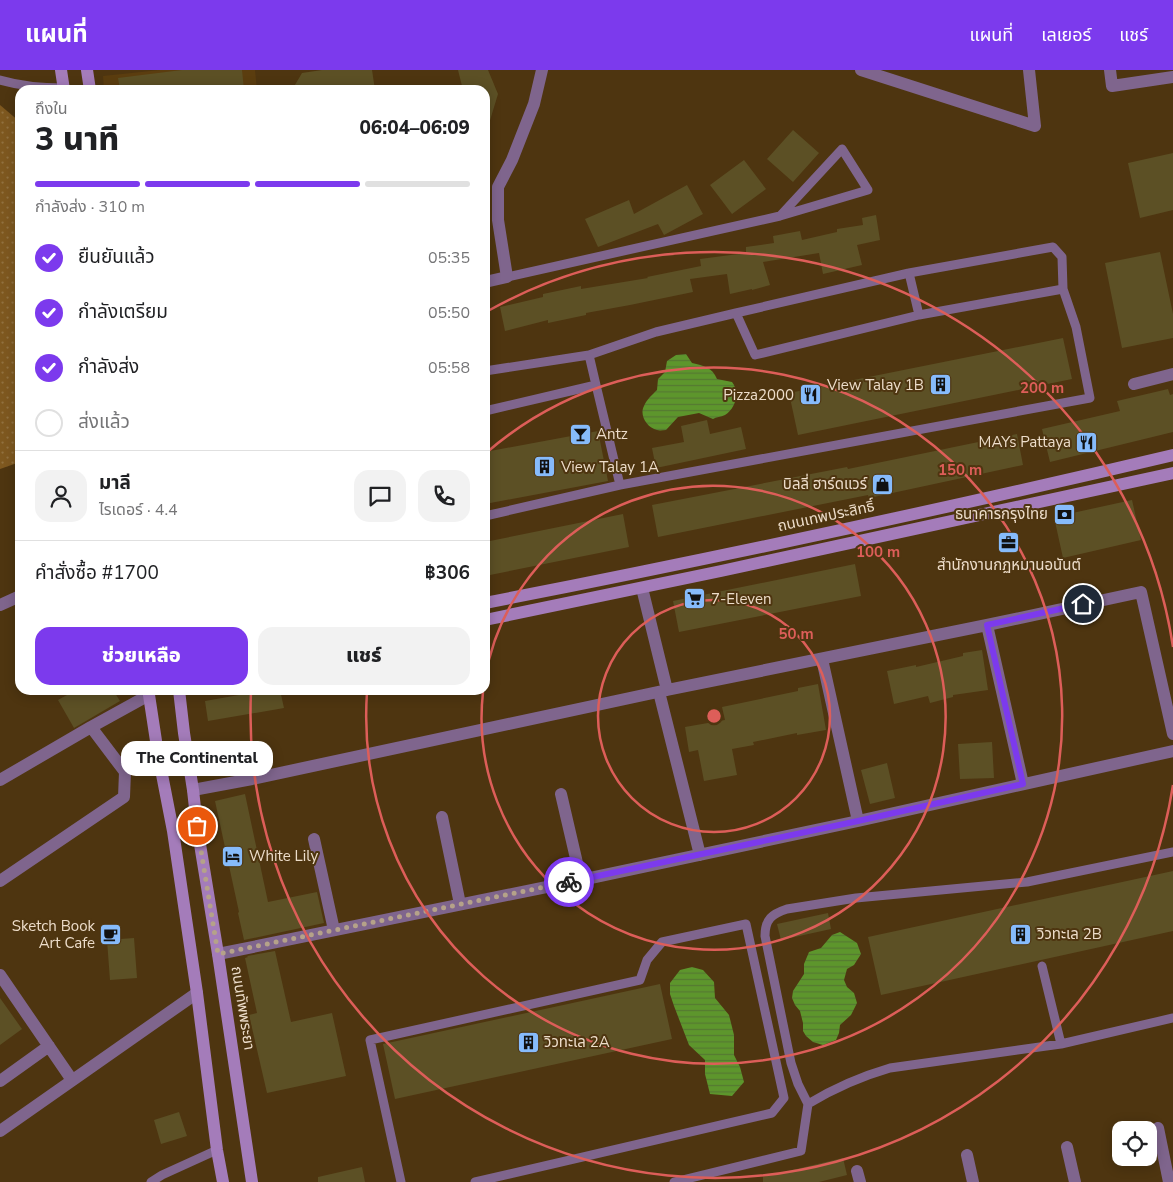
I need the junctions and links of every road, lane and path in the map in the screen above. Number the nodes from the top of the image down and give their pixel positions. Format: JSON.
{"nodes":[{"id":1,"x":61,"y":70,"type":"edge"},
{"id":2,"x":87,"y":70,"type":"edge"},
{"id":3,"x":542,"y":70,"type":"edge"},
{"id":4,"x":861,"y":70,"type":"edge"},
{"id":5,"x":1029,"y":70,"type":"edge"},
{"id":6,"x":1110,"y":70,"type":"edge"},
{"id":7,"x":1173,"y":77,"type":"edge"},
{"id":8,"x":0,"y":80,"type":"edge"},
{"id":9,"x":18,"y":85,"type":"edge"},
{"id":10,"x":63,"y":85,"type":"edge"},
{"id":11,"x":89,"y":85,"type":"edge"},
{"id":12,"x":780,"y":216,"type":"junction"},
{"id":13,"x":909,"y":273,"type":"junction"},
{"id":14,"x":507,"y":277,"type":"junction"},
{"id":15,"x":490,"y":281,"type":"edge"},
{"id":16,"x":1064,"y":289,"type":"junction"},
{"id":17,"x":736,"y":312,"type":"junction"},
{"id":18,"x":919,"y":315,"type":"junction"},
{"id":19,"x":589,"y":355,"type":"junction"},
{"id":20,"x":490,"y":370,"type":"edge"},
{"id":21,"x":1173,"y":374,"type":"edge"},
{"id":22,"x":1134,"y":384,"type":"dead end"},
{"id":23,"x":596,"y":385,"type":"junction"},
{"id":24,"x":490,"y":410,"type":"edge"},
{"id":25,"x":1173,"y":455,"type":"edge"},
{"id":26,"x":1173,"y":473,"type":"edge"},
{"id":27,"x":620,"y":485,"type":"junction"},
{"id":28,"x":490,"y":515,"type":"edge"},
{"id":29,"x":642,"y":588,"type":"junction"},
{"id":30,"x":15,"y":598,"type":"edge"},
{"id":31,"x":490,"y":602,"type":"edge"},
{"id":32,"x":0,"y":605,"type":"edge"},
{"id":33,"x":490,"y":619,"type":"edge"},
{"id":34,"x":987,"y":625,"type":"junction"},
{"id":35,"x":822,"y":659,"type":"junction"},
{"id":36,"x":663,"y":691,"type":"junction"},
{"id":37,"x":149,"y":695,"type":"joint"},
{"id":38,"x":180,"y":695,"type":"edge"},
{"id":39,"x":91,"y":727,"type":"junction"},
{"id":40,"x":1173,"y":734,"type":"edge"},
{"id":41,"x":1173,"y":751,"type":"edge"},
{"id":42,"x":0,"y":780,"type":"edge"},
{"id":43,"x":1023,"y":784,"type":"junction"},
{"id":44,"x":193,"y":790,"type":"junction"},
{"id":45,"x":561,"y":794,"type":"dead end"},
{"id":46,"x":442,"y":817,"type":"dead end"},
{"id":47,"x":858,"y":821,"type":"junction"},
{"id":48,"x":314,"y":839,"type":"dead end"},
{"id":49,"x":1173,"y":852,"type":"edge"},
{"id":50,"x":700,"y":855,"type":"junction"},
{"id":51,"x":581,"y":880,"type":"junction"},
{"id":52,"x":0,"y":881,"type":"edge"},
{"id":53,"x":460,"y":904,"type":"junction"},
{"id":54,"x":334,"y":930,"type":"junction"},
{"id":55,"x":218,"y":954,"type":"junction"},
{"id":56,"x":1042,"y":966,"type":"dead end"},
{"id":57,"x":0,"y":975,"type":"edge"},
{"id":58,"x":197,"y":993,"type":"junction"},
{"id":59,"x":1173,"y":1018,"type":"edge"},
{"id":60,"x":1061,"y":1044,"type":"junction"},
{"id":61,"x":49,"y":1046,"type":"junction"},
{"id":62,"x":72,"y":1080,"type":"junction"},
{"id":63,"x":0,"y":1081,"type":"edge"},
{"id":64,"x":808,"y":1104,"type":"junction"},
{"id":65,"x":1158,"y":1128,"type":"dead end"},
{"id":66,"x":0,"y":1131,"type":"edge"},
{"id":67,"x":1067,"y":1147,"type":"dead end"},
{"id":68,"x":217,"y":1150,"type":"junction"},
{"id":69,"x":967,"y":1155,"type":"dead end"},
{"id":70,"x":151,"y":1182,"type":"edge"},
{"id":71,"x":223,"y":1182,"type":"edge"},
{"id":72,"x":252,"y":1182,"type":"edge"},
{"id":73,"x":401,"y":1182,"type":"edge"},
{"id":74,"x":475,"y":1182,"type":"edge"},
{"id":75,"x":674,"y":1182,"type":"edge"},
{"id":76,"x":973,"y":1182,"type":"edge"},
{"id":77,"x":1075,"y":1182,"type":"edge"},
{"id":78,"x":1169,"y":1182,"type":"edge"}],
"edges":[{"from":1,"to":10,"type":"main road"},
{"from":2,"to":11,"type":"main road"},
{"from":3,"to":14,"type":"street"},
{"from":4,"to":5,"type":"street"},
{"from":6,"to":7,"type":"street"},
{"from":8,"to":9,"type":"lane"},
{"from":12,"to":12,"type":"lane"},
{"from":12,"to":14,"type":"lane"},
{"from":13,"to":16,"type":"lane"},
{"from":13,"to":17,"type":"lane"},
{"from":13,"to":18,"type":"lane"},
{"from":14,"to":15,"type":"street"},
{"from":16,"to":18,"type":"lane"},
{"from":16,"to":27,"type":"lane"},
{"from":17,"to":18,"type":"lane"},
{"from":17,"to":19,"type":"lane"},
{"from":19,"to":20,"type":"lane"},
{"from":19,"to":23,"type":"lane"},
{"from":21,"to":22,"type":"street"},
{"from":23,"to":24,"type":"lane"},
{"from":23,"to":27,"type":"lane"},
{"from":25,"to":31,"type":"main road","name":"ถนนเทพประสิทธิ์"},
{"from":26,"to":29,"type":"main road","name":"ถนนเทพประสิทธิ์"},
{"from":27,"to":28,"type":"lane"},
{"from":29,"to":33,"type":"main road","name":"ถนนเทพประสิทธิ์"},
{"from":29,"to":36,"type":"street"},
{"from":30,"to":32,"type":"street"},
{"from":34,"to":35,"type":"street"},
{"from":34,"to":40,"type":"street"},
{"from":34,"to":43,"type":"street"},
{"from":35,"to":36,"type":"street"},
{"from":35,"to":47,"type":"street"},
{"from":36,"to":44,"type":"street"},
{"from":36,"to":50,"type":"street"},
{"from":37,"to":39,"type":"street"},
{"from":37,"to":58,"type":"main road"},
{"from":38,"to":44,"type":"main road","name":"ถนนทัพพระยา"},
{"from":39,"to":42,"type":"street"},
{"from":39,"to":52,"type":"street"},
{"from":41,"to":43,"type":"street"},
{"from":43,"to":47,"type":"street"},
{"from":44,"to":55,"type":"main road","name":"ถนนทัพพระยา"},
{"from":45,"to":51,"type":"street"},
{"from":46,"to":53,"type":"street"},
{"from":47,"to":50,"type":"street"},
{"from":48,"to":54,"type":"street"},
{"from":49,"to":64,"type":"lane"},
{"from":50,"to":51,"type":"street"},
{"from":51,"to":53,"type":"street"},
{"from":53,"to":54,"type":"street"},
{"from":54,"to":55,"type":"street"},
{"from":55,"to":72,"type":"main road","name":"ถนนทัพพระยา"},
{"from":56,"to":60,"type":"lane"},
{"from":57,"to":61,"type":"street"},
{"from":58,"to":62,"type":"street"},
{"from":58,"to":68,"type":"main road"},
{"from":59,"to":60,"type":"lane"},
{"from":60,"to":64,"type":"lane"},
{"from":61,"to":62,"type":"street"},
{"from":61,"to":63,"type":"street"},
{"from":62,"to":66,"type":"street"},
{"from":64,"to":75,"type":"lane"},
{"from":65,"to":78,"type":"street"},
{"from":67,"to":77,"type":"street"},
{"from":68,"to":70,"type":"lane"},
{"from":68,"to":71,"type":"main road"},
{"from":69,"to":76,"type":"street"},
{"from":73,"to":74,"type":"lane"}]}
